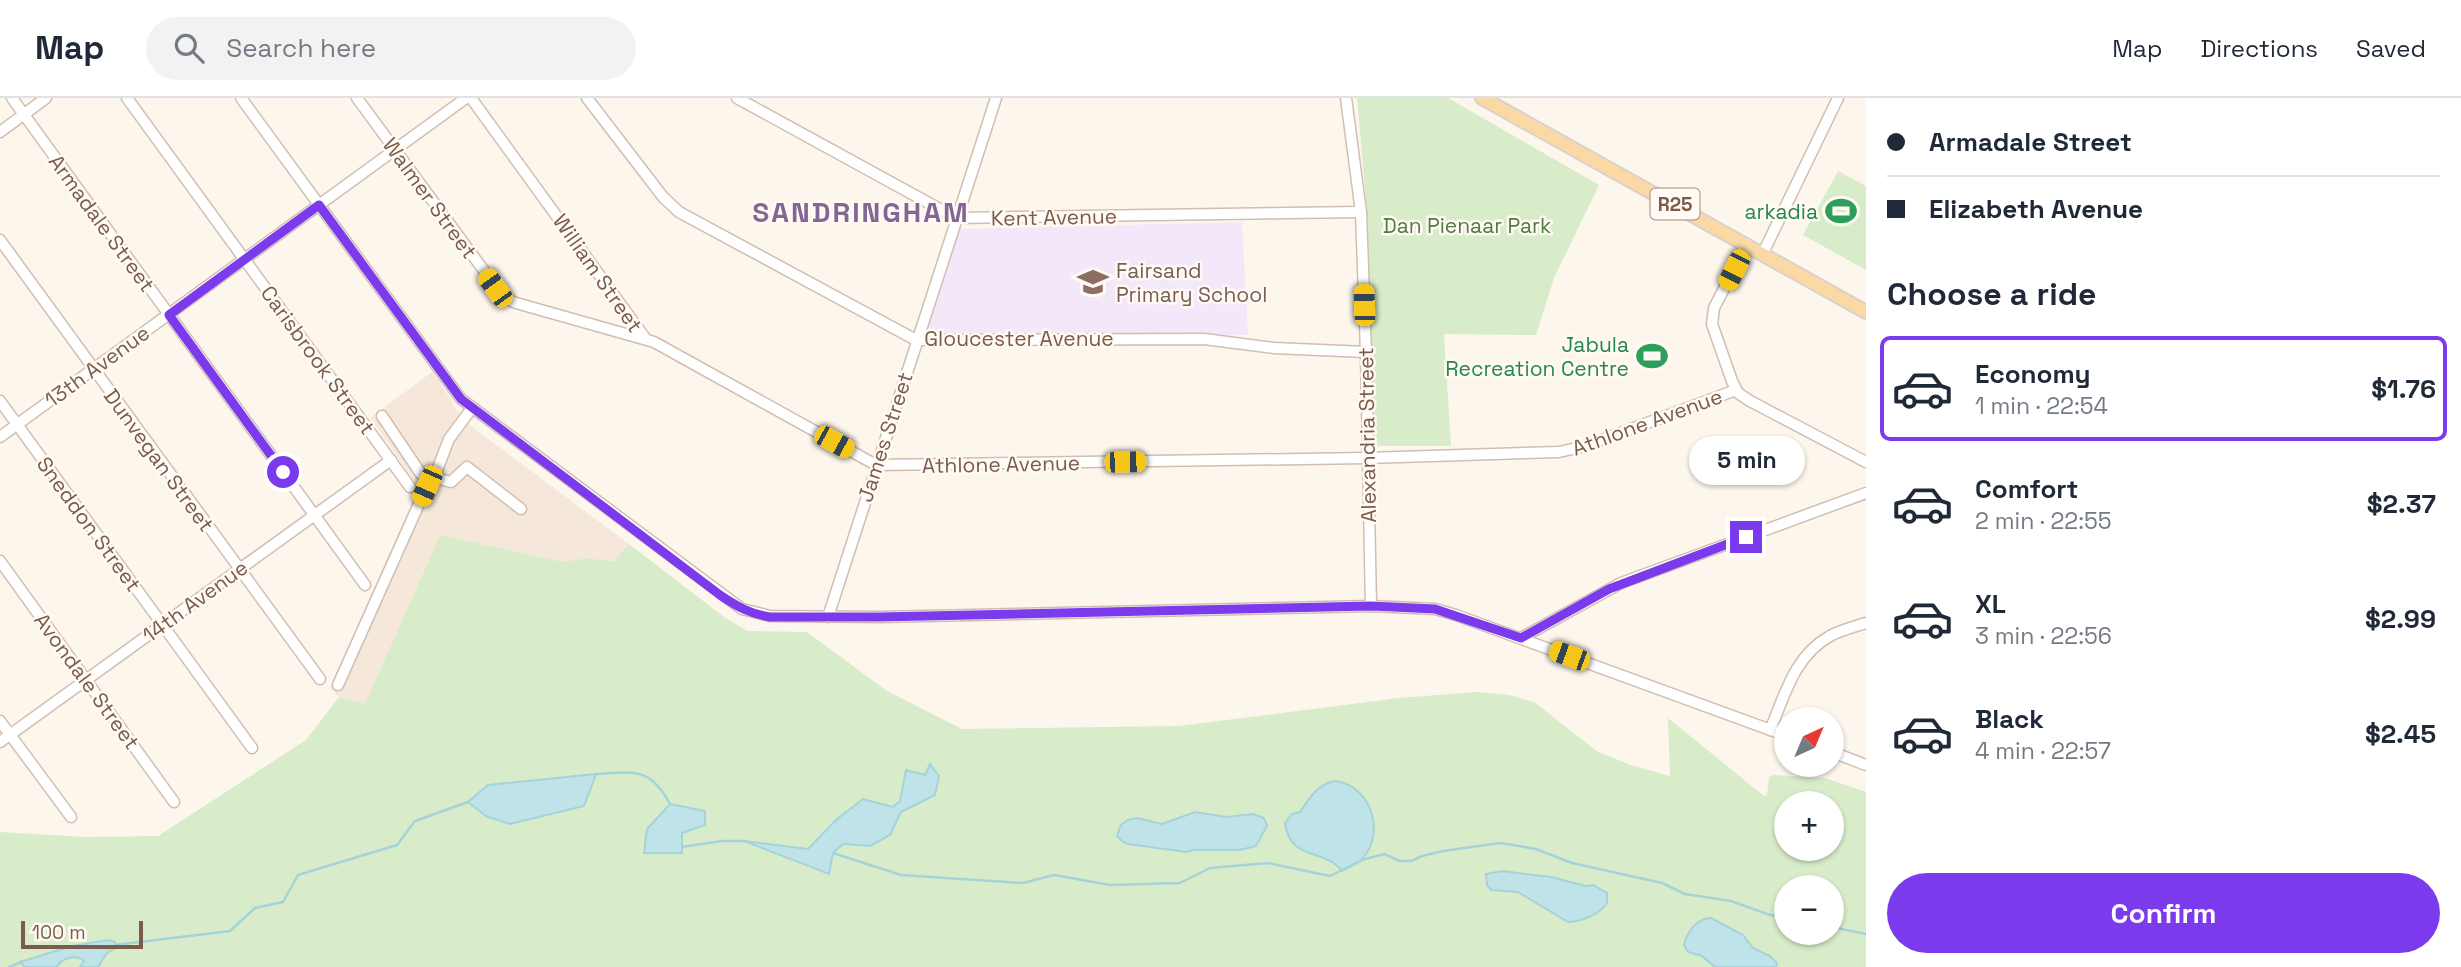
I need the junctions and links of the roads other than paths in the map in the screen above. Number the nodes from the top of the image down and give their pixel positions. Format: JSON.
{"nodes":[{"id":1,"x":12,"y":98,"type":"edge"},
{"id":2,"x":46,"y":98,"type":"edge"},
{"id":3,"x":127,"y":98,"type":"edge"},
{"id":4,"x":242,"y":98,"type":"edge"},
{"id":5,"x":357,"y":98,"type":"edge"},
{"id":6,"x":469,"y":98,"type":"edge"},
{"id":7,"x":737,"y":98,"type":"edge"},
{"id":8,"x":996,"y":98,"type":"edge"},
{"id":9,"x":1346,"y":98,"type":"edge"},
{"id":10,"x":1482,"y":98,"type":"edge"},
{"id":11,"x":1838,"y":98,"type":"edge"},
{"id":12,"x":588,"y":99,"type":"edge"},
{"id":13,"x":24,"y":114,"type":"junction"},
{"id":14,"x":0,"y":132,"type":"edge"},
{"id":15,"x":394,"y":149,"type":"junction"},
{"id":16,"x":319,"y":205,"type":"junction"},
{"id":17,"x":1361,"y":212,"type":"junction"},
{"id":18,"x":956,"y":218,"type":"junction"},
{"id":19,"x":0,"y":240,"type":"edge"},
{"id":20,"x":1747,"y":244,"type":"junction"},
{"id":21,"x":1763,"y":253,"type":"junction"},
{"id":22,"x":244,"y":259,"type":"junction"},
{"id":23,"x":504,"y":298,"type":"joint"},
{"id":24,"x":1866,"y":312,"type":"edge"},
{"id":25,"x":169,"y":315,"type":"junction"},
{"id":26,"x":645,"y":338,"type":"junction"},
{"id":27,"x":916,"y":340,"type":"junction"},
{"id":28,"x":1366,"y":352,"type":"junction"},
{"id":29,"x":94,"y":369,"type":"junction"},
{"id":30,"x":1736,"y":390,"type":"junction"},
{"id":31,"x":0,"y":401,"type":"edge"},
{"id":32,"x":472,"y":408,"type":"junction"},
{"id":33,"x":382,"y":416,"type":"dead end"},
{"id":34,"x":17,"y":425,"type":"junction"},
{"id":35,"x":0,"y":438,"type":"edge"},
{"id":36,"x":1367,"y":458,"type":"junction"},
{"id":37,"x":391,"y":460,"type":"junction"},
{"id":38,"x":1866,"y":462,"type":"edge"},
{"id":39,"x":876,"y":465,"type":"junction"},
{"id":40,"x":434,"y":478,"type":"junction"},
{"id":41,"x":410,"y":487,"type":"dead end"},
{"id":42,"x":1866,"y":494,"type":"edge"},
{"id":43,"x":521,"y":509,"type":"dead end"},
{"id":44,"x":315,"y":515,"type":"junction"},
{"id":45,"x":0,"y":561,"type":"edge"},
{"id":46,"x":239,"y":569,"type":"junction"},
{"id":47,"x":365,"y":585,"type":"dead end"},
{"id":48,"x":1371,"y":606,"type":"junction"},
{"id":49,"x":828,"y":617,"type":"junction"},
{"id":50,"x":1866,"y":623,"type":"edge"},
{"id":51,"x":162,"y":625,"type":"junction"},
{"id":52,"x":1521,"y":638,"type":"junction"},
{"id":53,"x":320,"y":679,"type":"dead end"},
{"id":54,"x":86,"y":680,"type":"junction"},
{"id":55,"x":338,"y":685,"type":"dead end"},
{"id":56,"x":0,"y":721,"type":"edge"},
{"id":57,"x":1770,"y":730,"type":"junction"},
{"id":58,"x":1774,"y":731,"type":"edge"},
{"id":59,"x":10,"y":734,"type":"junction"},
{"id":60,"x":0,"y":742,"type":"edge"},
{"id":61,"x":252,"y":748,"type":"dead end"},
{"id":62,"x":1844,"y":757,"type":"edge"},
{"id":63,"x":1866,"y":765,"type":"edge"},
{"id":64,"x":174,"y":802,"type":"dead end"},
{"id":65,"x":71,"y":817,"type":"dead end"}],
"edges":[{"from":1,"to":13,"type":"street","name":"Armadale Street"},
{"from":2,"to":13,"type":"street"},
{"from":3,"to":22,"type":"street","name":"Carisbrook Street"},
{"from":4,"to":16,"type":"street"},
{"from":5,"to":15,"type":"street","name":"Walmer Street"},
{"from":6,"to":15,"type":"street","name":"13th Avenue"},
{"from":6,"to":26,"type":"street","name":"William Street"},
{"from":7,"to":18,"type":"street","name":"Kent Avenue"},
{"from":8,"to":18,"type":"street","name":"James Street"},
{"from":9,"to":17,"type":"street","name":"Alexandria Street"},
{"from":10,"to":20,"type":"main road","number":"R25"},
{"from":11,"to":21,"type":"street"},
{"from":12,"to":27,"type":"street","name":"Gloucester Avenue"},
{"from":13,"to":14,"type":"street"},
{"from":13,"to":25,"type":"street","name":"Armadale Street"},
{"from":15,"to":16,"type":"street","name":"13th Avenue"},
{"from":15,"to":23,"type":"street","name":"Walmer Street"},
{"from":16,"to":22,"type":"street","name":"13th Avenue"},
{"from":16,"to":32,"type":"street"},
{"from":17,"to":18,"type":"street","name":"Kent Avenue"},
{"from":17,"to":28,"type":"street","name":"Alexandria Street"},
{"from":18,"to":27,"type":"street","name":"James Street"},
{"from":19,"to":29,"type":"street","name":"Dunvegan Street"},
{"from":20,"to":21,"type":"main road","number":"R25"},
{"from":20,"to":30,"type":"street"},
{"from":21,"to":24,"type":"main road","number":"R25"},
{"from":22,"to":25,"type":"street","name":"13th Avenue"},
{"from":22,"to":37,"type":"street","name":"Carisbrook Street"},
{"from":23,"to":26,"type":"street","name":"Athlone Avenue"},
{"from":25,"to":29,"type":"street","name":"13th Avenue"},
{"from":25,"to":44,"type":"street","name":"Armadale Street"},
{"from":26,"to":39,"type":"street","name":"Athlone Avenue"},
{"from":27,"to":28,"type":"street","name":"Gloucester Avenue"},
{"from":27,"to":39,"type":"street","name":"James Street"},
{"from":28,"to":36,"type":"street","name":"Alexandria Street"},
{"from":29,"to":34,"type":"street","name":"13th Avenue"},
{"from":29,"to":46,"type":"street","name":"Dunvegan Street"},
{"from":30,"to":36,"type":"street","name":"Athlone Avenue"},
{"from":30,"to":38,"type":"street"},
{"from":31,"to":34,"type":"street","name":"Sneddon Street"},
{"from":32,"to":40,"type":"street"},
{"from":32,"to":49,"type":"street"},
{"from":33,"to":40,"type":"street"},
{"from":34,"to":35,"type":"street","name":"13th Avenue"},
{"from":34,"to":51,"type":"street","name":"Sneddon Street"},
{"from":36,"to":39,"type":"street","name":"Athlone Avenue"},
{"from":36,"to":48,"type":"street","name":"Alexandria Street"},
{"from":37,"to":41,"type":"street","name":"Carisbrook Street"},
{"from":37,"to":44,"type":"street","name":"14th Avenue"},
{"from":39,"to":49,"type":"street","name":"James Street"},
{"from":40,"to":43,"type":"street"},
{"from":40,"to":55,"type":"street"},
{"from":42,"to":52,"type":"street"},
{"from":44,"to":46,"type":"street","name":"14th Avenue"},
{"from":44,"to":47,"type":"street","name":"Armadale Street"},
{"from":45,"to":54,"type":"street","name":"Avondale Street"},
{"from":46,"to":51,"type":"street","name":"14th Avenue"},
{"from":46,"to":53,"type":"street","name":"Dunvegan Street"},
{"from":48,"to":49,"type":"street"},
{"from":48,"to":52,"type":"street"},
{"from":50,"to":57,"type":"street"},
{"from":51,"to":54,"type":"street","name":"14th Avenue"},
{"from":51,"to":61,"type":"street","name":"Sneddon Street"},
{"from":52,"to":57,"type":"street"},
{"from":54,"to":59,"type":"street","name":"14th Avenue"},
{"from":54,"to":64,"type":"street","name":"Avondale Street"},
{"from":56,"to":59,"type":"street"},
{"from":57,"to":58,"type":"street"},
{"from":59,"to":60,"type":"street","name":"14th Avenue"},
{"from":59,"to":65,"type":"street"},
{"from":62,"to":63,"type":"street"}]}
